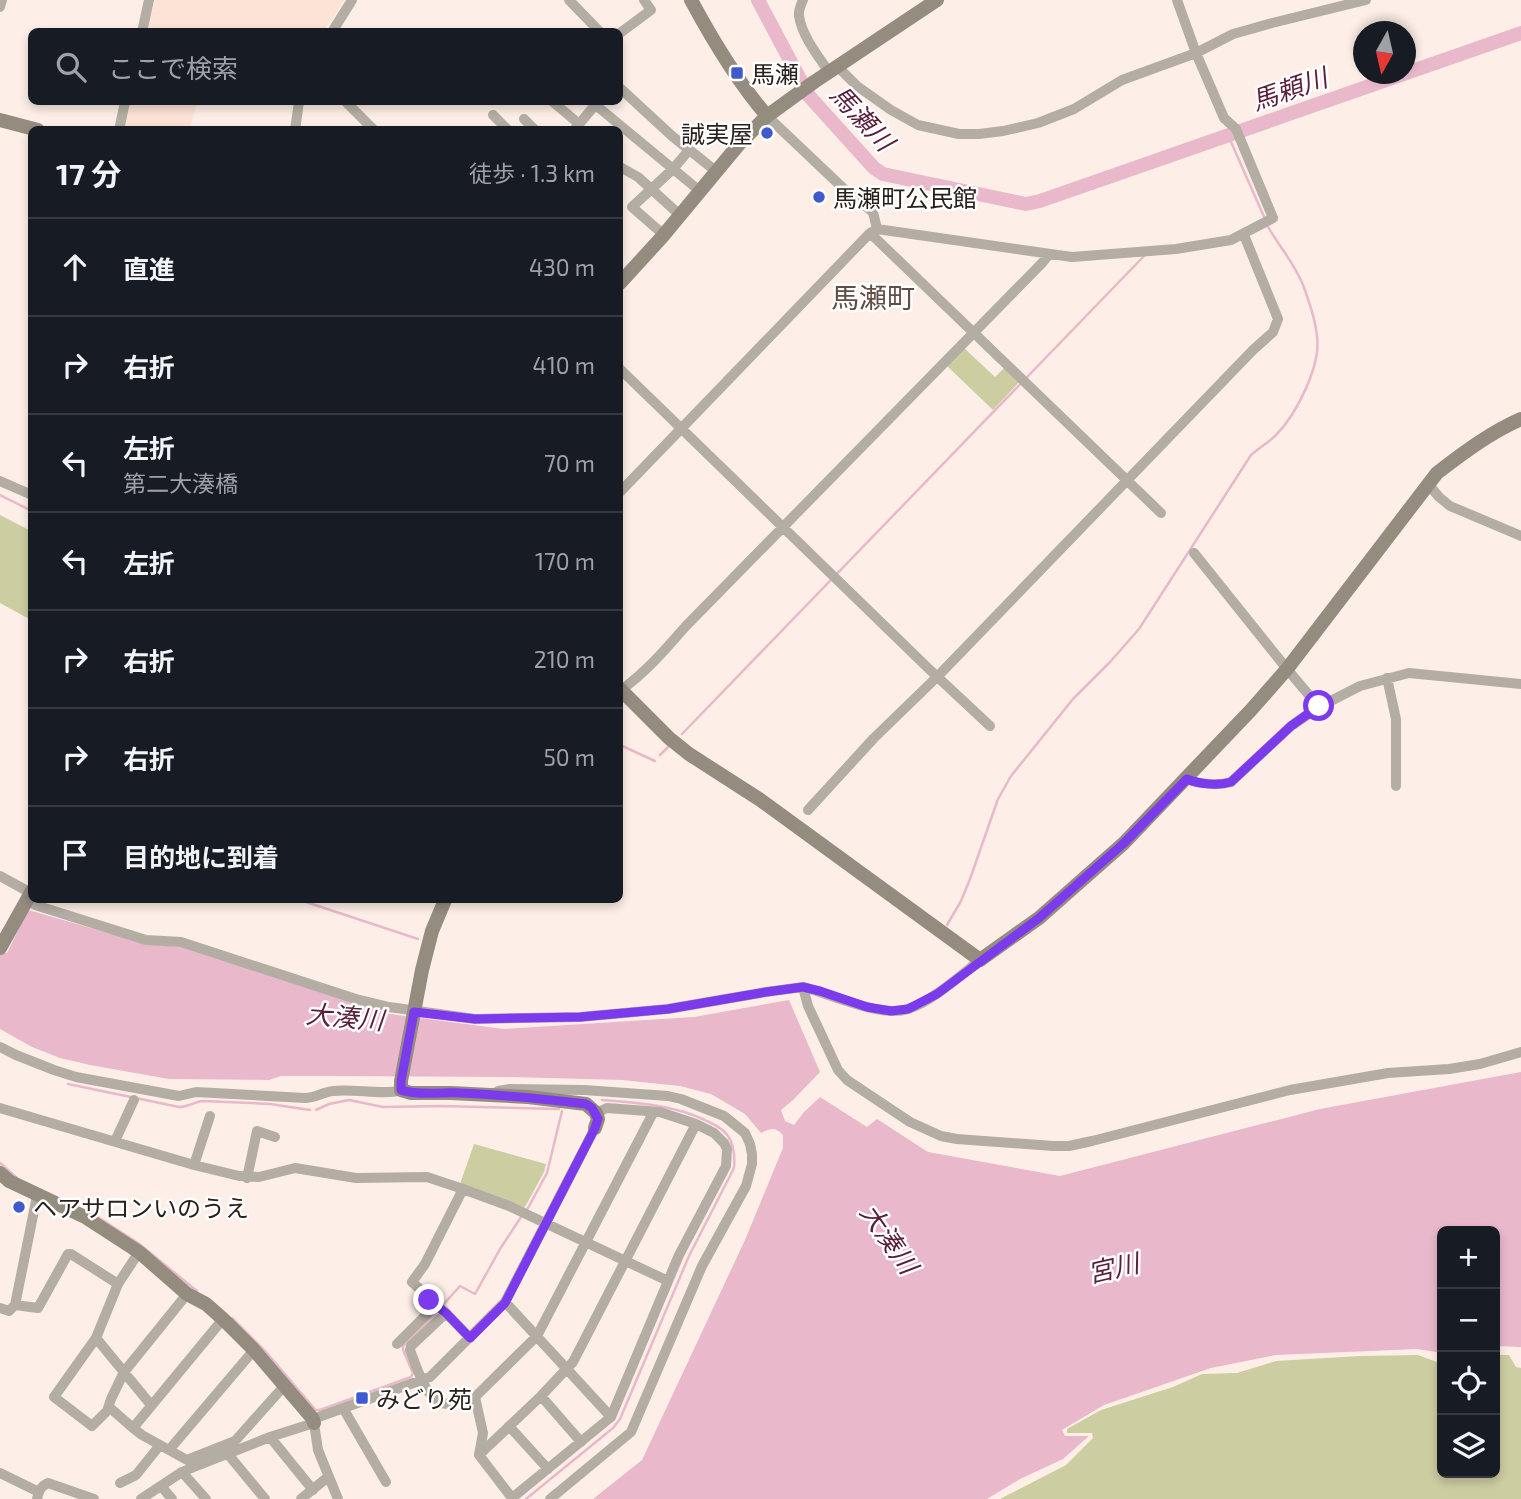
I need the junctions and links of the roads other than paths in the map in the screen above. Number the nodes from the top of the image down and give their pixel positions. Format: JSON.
{"nodes":[{"id":1,"x":2,"y":0,"type":"edge"},
{"id":2,"x":149,"y":0,"type":"edge"},
{"id":3,"x":352,"y":0,"type":"edge"},
{"id":4,"x":569,"y":0,"type":"edge"},
{"id":5,"x":644,"y":0,"type":"edge"},
{"id":6,"x":691,"y":0,"type":"edge"},
{"id":7,"x":803,"y":0,"type":"edge"},
{"id":8,"x":937,"y":0,"type":"edge"},
{"id":9,"x":1177,"y":0,"type":"edge"},
{"id":10,"x":1366,"y":0,"type":"edge"},
{"id":11,"x":0,"y":7,"type":"edge"},
{"id":12,"x":143,"y":28,"type":"edge"},
{"id":13,"x":334,"y":28,"type":"edge"},
{"id":14,"x":593,"y":28,"type":"edge"},
{"id":15,"x":623,"y":31,"type":"edge"},
{"id":16,"x":1196,"y":53,"type":"junction"},
{"id":17,"x":833,"y":69,"type":"junction"},
{"id":18,"x":623,"y":91,"type":"edge"},
{"id":19,"x":124,"y":105,"type":"edge"},
{"id":20,"x":299,"y":105,"type":"edge"},
{"id":21,"x":349,"y":105,"type":"edge"},
{"id":22,"x":556,"y":105,"type":"edge"},
{"id":23,"x":592,"y":105,"type":"edge"},
{"id":24,"x":596,"y":105,"type":"edge"},
{"id":25,"x":493,"y":115,"type":"dead end"},
{"id":26,"x":767,"y":116,"type":"junction"},
{"id":27,"x":524,"y":119,"type":"dead end"},
{"id":28,"x":0,"y":120,"type":"edge"},
{"id":29,"x":120,"y":126,"type":"edge"},
{"id":30,"x":296,"y":126,"type":"edge"},
{"id":31,"x":369,"y":126,"type":"edge"},
{"id":32,"x":504,"y":126,"type":"edge"},
{"id":33,"x":531,"y":126,"type":"edge"},
{"id":34,"x":576,"y":126,"type":"edge"},
{"id":35,"x":622,"y":126,"type":"edge"},
{"id":36,"x":28,"y":127,"type":"edge"},
{"id":37,"x":623,"y":127,"type":"edge"},
{"id":38,"x":689,"y":150,"type":"junction"},
{"id":39,"x":623,"y":169,"type":"edge"},
{"id":40,"x":673,"y":169,"type":"junction"},
{"id":41,"x":717,"y":172,"type":"junction"},
{"id":42,"x":651,"y":190,"type":"junction"},
{"id":43,"x":701,"y":192,"type":"junction"},
{"id":44,"x":681,"y":216,"type":"junction"},
{"id":45,"x":873,"y":231,"type":"junction"},
{"id":46,"x":664,"y":235,"type":"junction"},
{"id":47,"x":1244,"y":235,"type":"junction"},
{"id":48,"x":1049,"y":254,"type":"junction"},
{"id":49,"x":623,"y":280,"type":"edge"},
{"id":50,"x":973,"y":332,"type":"junction"},
{"id":51,"x":623,"y":372,"type":"edge"},
{"id":52,"x":1521,"y":419,"type":"edge"},
{"id":53,"x":680,"y":428,"type":"junction"},
{"id":54,"x":0,"y":481,"type":"edge"},
{"id":55,"x":1127,"y":481,"type":"junction"},
{"id":56,"x":1429,"y":485,"type":"junction"},
{"id":57,"x":623,"y":489,"type":"edge"},
{"id":58,"x":28,"y":493,"type":"edge"},
{"id":59,"x":1161,"y":513,"type":"dead end"},
{"id":60,"x":783,"y":527,"type":"junction"},
{"id":61,"x":1521,"y":537,"type":"edge"},
{"id":62,"x":1194,"y":553,"type":"dead end"},
{"id":63,"x":1287,"y":669,"type":"junction"},
{"id":64,"x":937,"y":676,"type":"junction"},
{"id":65,"x":1387,"y":678,"type":"junction"},
{"id":66,"x":1521,"y":684,"type":"edge"},
{"id":67,"x":623,"y":688,"type":"edge"},
{"id":68,"x":623,"y":693,"type":"edge"},
{"id":69,"x":1319,"y":706,"type":"junction"},
{"id":70,"x":990,"y":726,"type":"dead end"},
{"id":71,"x":1187,"y":779,"type":"junction"},
{"id":72,"x":1396,"y":786,"type":"dead end"},
{"id":73,"x":808,"y":810,"type":"dead end"},
{"id":74,"x":0,"y":876,"type":"edge"},
{"id":75,"x":28,"y":894,"type":"edge"},
{"id":76,"x":28,"y":897,"type":"edge"},
{"id":77,"x":34,"y":903,"type":"edge"},
{"id":78,"x":444,"y":903,"type":"edge"},
{"id":79,"x":2,"y":946,"type":"edge"},
{"id":80,"x":980,"y":960,"type":"junction"},
{"id":81,"x":803,"y":987,"type":"junction"},
{"id":82,"x":414,"y":1012,"type":"junction"},
{"id":83,"x":0,"y":1047,"type":"edge"},
{"id":84,"x":1521,"y":1052,"type":"edge"},
{"id":85,"x":401,"y":1085,"type":"junction"},
{"id":86,"x":480,"y":1094,"type":"junction"},
{"id":87,"x":134,"y":1100,"type":"dead end"},
{"id":88,"x":0,"y":1108,"type":"edge"},
{"id":89,"x":653,"y":1113,"type":"junction"},
{"id":90,"x":210,"y":1116,"type":"dead end"},
{"id":91,"x":596,"y":1120,"type":"junction"},
{"id":92,"x":696,"y":1124,"type":"junction"},
{"id":93,"x":275,"y":1137,"type":"dead end"},
{"id":94,"x":115,"y":1141,"type":"junction"},
{"id":95,"x":194,"y":1165,"type":"junction"},
{"id":96,"x":0,"y":1173,"type":"edge"},
{"id":97,"x":247,"y":1178,"type":"junction"},
{"id":98,"x":463,"y":1189,"type":"junction"},
{"id":99,"x":37,"y":1195,"type":"junction"},
{"id":100,"x":545,"y":1225,"type":"junction"},
{"id":101,"x":585,"y":1244,"type":"junction"},
{"id":102,"x":139,"y":1252,"type":"junction"},
{"id":103,"x":625,"y":1262,"type":"junction"},
{"id":104,"x":668,"y":1282,"type":"junction"},
{"id":105,"x":118,"y":1284,"type":"junction"},
{"id":106,"x":187,"y":1294,"type":"junction"},
{"id":107,"x":505,"y":1303,"type":"junction"},
{"id":108,"x":15,"y":1305,"type":"junction"},
{"id":109,"x":0,"y":1308,"type":"edge"},
{"id":110,"x":440,"y":1308,"type":"junction"},
{"id":111,"x":223,"y":1319,"type":"junction"},
{"id":112,"x":537,"y":1336,"type":"junction"},
{"id":113,"x":96,"y":1338,"type":"junction"},
{"id":114,"x":470,"y":1338,"type":"junction"},
{"id":115,"x":397,"y":1344,"type":"dead end"},
{"id":116,"x":254,"y":1350,"type":"junction"},
{"id":117,"x":568,"y":1369,"type":"junction"},
{"id":118,"x":124,"y":1372,"type":"junction"},
{"id":119,"x":422,"y":1380,"type":"junction"},
{"id":120,"x":285,"y":1385,"type":"junction"},
{"id":121,"x":541,"y":1396,"type":"junction"},
{"id":122,"x":475,"y":1397,"type":"junction"},
{"id":123,"x":150,"y":1405,"type":"junction"},
{"id":124,"x":109,"y":1407,"type":"junction"},
{"id":125,"x":343,"y":1408,"type":"junction"},
{"id":126,"x":611,"y":1417,"type":"junction"},
{"id":127,"x":313,"y":1421,"type":"junction"},
{"id":128,"x":509,"y":1426,"type":"junction"},
{"id":129,"x":133,"y":1428,"type":"junction"},
{"id":130,"x":270,"y":1437,"type":"junction"},
{"id":131,"x":581,"y":1442,"type":"junction"},
{"id":132,"x":165,"y":1448,"type":"junction"},
{"id":133,"x":227,"y":1453,"type":"junction"},
{"id":134,"x":479,"y":1455,"type":"junction"},
{"id":135,"x":190,"y":1463,"type":"junction"},
{"id":136,"x":548,"y":1469,"type":"junction"},
{"id":137,"x":0,"y":1472,"type":"edge"},
{"id":138,"x":183,"y":1472,"type":"junction"},
{"id":139,"x":328,"y":1476,"type":"junction"},
{"id":140,"x":386,"y":1482,"type":"dead end"},
{"id":141,"x":120,"y":1483,"type":"dead end"},
{"id":142,"x":161,"y":1486,"type":"junction"},
{"id":143,"x":313,"y":1490,"type":"junction"},
{"id":144,"x":38,"y":1495,"type":"edge"},
{"id":145,"x":94,"y":1499,"type":"edge"},
{"id":146,"x":141,"y":1499,"type":"edge"},
{"id":147,"x":172,"y":1499,"type":"edge"},
{"id":148,"x":206,"y":1499,"type":"edge"},
{"id":149,"x":265,"y":1499,"type":"edge"},
{"id":150,"x":301,"y":1499,"type":"edge"},
{"id":151,"x":338,"y":1499,"type":"edge"},
{"id":152,"x":512,"y":1499,"type":"edge"},
{"id":153,"x":550,"y":1499,"type":"edge"}],
"edges":[{"from":1,"to":11,"type":"street"},
{"from":2,"to":12,"type":"street"},
{"from":3,"to":13,"type":"street"},
{"from":4,"to":14,"type":"street"},
{"from":5,"to":15,"type":"street"},
{"from":6,"to":26,"type":"street"},
{"from":7,"to":17,"type":"street"},
{"from":8,"to":17,"type":"street"},
{"from":9,"to":16,"type":"street"},
{"from":10,"to":16,"type":"street"},
{"from":16,"to":17,"type":"street"},
{"from":16,"to":47,"type":"street"},
{"from":17,"to":26,"type":"street"},
{"from":18,"to":38,"type":"street"},
{"from":19,"to":29,"type":"street"},
{"from":20,"to":30,"type":"street"},
{"from":21,"to":31,"type":"street"},
{"from":22,"to":34,"type":"street"},
{"from":23,"to":34,"type":"street"},
{"from":24,"to":35,"type":"street"},
{"from":25,"to":32,"type":"street"},
{"from":26,"to":41,"type":"street"},
{"from":26,"to":45,"type":"street"},
{"from":27,"to":33,"type":"street"},
{"from":28,"to":36,"type":"street"},
{"from":37,"to":40,"type":"street"},
{"from":38,"to":40,"type":"street"},
{"from":38,"to":41,"type":"street"},
{"from":39,"to":42,"type":"street"},
{"from":40,"to":42,"type":"street"},
{"from":40,"to":43,"type":"street"},
{"from":41,"to":43,"type":"street"},
{"from":42,"to":44,"type":"street"},
{"from":42,"to":46,"type":"street"},
{"from":43,"to":44,"type":"street"},
{"from":44,"to":46,"type":"street"},
{"from":45,"to":48,"type":"street"},
{"from":45,"to":50,"type":"street"},
{"from":45,"to":53,"type":"street"},
{"from":46,"to":49,"type":"street"},
{"from":47,"to":48,"type":"street"},
{"from":47,"to":55,"type":"street"},
{"from":48,"to":50,"type":"street"},
{"from":50,"to":55,"type":"street"},
{"from":50,"to":60,"type":"street"},
{"from":51,"to":53,"type":"street"},
{"from":52,"to":56,"type":"street"},
{"from":53,"to":57,"type":"street"},
{"from":53,"to":60,"type":"street"},
{"from":54,"to":58,"type":"street"},
{"from":55,"to":59,"type":"street"},
{"from":55,"to":64,"type":"street"},
{"from":56,"to":61,"type":"street"},
{"from":56,"to":63,"type":"street"},
{"from":60,"to":64,"type":"street"},
{"from":60,"to":67,"type":"street"},
{"from":62,"to":63,"type":"street"},
{"from":63,"to":69,"type":"street"},
{"from":63,"to":71,"type":"street"},
{"from":64,"to":70,"type":"street"},
{"from":64,"to":73,"type":"street"},
{"from":65,"to":66,"type":"street"},
{"from":65,"to":69,"type":"street"},
{"from":65,"to":72,"type":"street"},
{"from":68,"to":80,"type":"street"},
{"from":69,"to":71,"type":"street"},
{"from":71,"to":80,"type":"street"},
{"from":74,"to":75,"type":"street"},
{"from":76,"to":79,"type":"street"},
{"from":77,"to":82,"type":"street"},
{"from":78,"to":82,"type":"street"},
{"from":80,"to":81,"type":"street"},
{"from":81,"to":82,"type":"street"},
{"from":81,"to":84,"type":"street"},
{"from":82,"to":85,"type":"street"},
{"from":83,"to":85,"type":"street"},
{"from":85,"to":86,"type":"street"},
{"from":86,"to":91,"type":"street"},
{"from":86,"to":153,"type":"street"},
{"from":87,"to":94,"type":"street"},
{"from":88,"to":94,"type":"street"},
{"from":89,"to":91,"type":"street"},
{"from":89,"to":92,"type":"street"},
{"from":89,"to":101,"type":"street"},
{"from":90,"to":95,"type":"street"},
{"from":91,"to":100,"type":"street"},
{"from":92,"to":103,"type":"street"},
{"from":92,"to":104,"type":"street"},
{"from":93,"to":97,"type":"street"},
{"from":94,"to":95,"type":"street"},
{"from":95,"to":97,"type":"street"},
{"from":96,"to":99,"type":"street"},
{"from":97,"to":98,"type":"street"},
{"from":98,"to":100,"type":"street"},
{"from":98,"to":110,"type":"street"},
{"from":99,"to":102,"type":"street"},
{"from":99,"to":108,"type":"street"},
{"from":100,"to":101,"type":"street"},
{"from":100,"to":107,"type":"street"},
{"from":101,"to":103,"type":"street"},
{"from":101,"to":112,"type":"street"},
{"from":102,"to":105,"type":"street"},
{"from":102,"to":106,"type":"street"},
{"from":103,"to":104,"type":"street"},
{"from":103,"to":117,"type":"street"},
{"from":104,"to":126,"type":"street"},
{"from":105,"to":108,"type":"street"},
{"from":105,"to":113,"type":"street"},
{"from":106,"to":111,"type":"street"},
{"from":106,"to":118,"type":"street"},
{"from":107,"to":112,"type":"street"},
{"from":107,"to":114,"type":"street"},
{"from":108,"to":109,"type":"street"},
{"from":110,"to":114,"type":"street"},
{"from":110,"to":115,"type":"street"},
{"from":110,"to":119,"type":"street"},
{"from":111,"to":116,"type":"street"},
{"from":111,"to":123,"type":"street"},
{"from":112,"to":117,"type":"street"},
{"from":112,"to":122,"type":"street"},
{"from":113,"to":118,"type":"street"},
{"from":113,"to":124,"type":"street"},
{"from":114,"to":119,"type":"street"},
{"from":116,"to":120,"type":"street"},
{"from":116,"to":132,"type":"street"},
{"from":117,"to":121,"type":"street"},
{"from":117,"to":126,"type":"street"},
{"from":118,"to":123,"type":"street"},
{"from":118,"to":124,"type":"street"},
{"from":119,"to":122,"type":"street"},
{"from":119,"to":125,"type":"street"},
{"from":120,"to":127,"type":"street"},
{"from":120,"to":135,"type":"street"},
{"from":121,"to":128,"type":"street"},
{"from":121,"to":131,"type":"street"},
{"from":122,"to":134,"type":"street"},
{"from":123,"to":129,"type":"street"},
{"from":124,"to":129,"type":"street"},
{"from":125,"to":127,"type":"street"},
{"from":125,"to":140,"type":"street"},
{"from":126,"to":131,"type":"street"},
{"from":127,"to":130,"type":"street"},
{"from":127,"to":139,"type":"street"},
{"from":128,"to":134,"type":"street"},
{"from":128,"to":136,"type":"street"},
{"from":129,"to":132,"type":"street"},
{"from":130,"to":133,"type":"street"},
{"from":130,"to":143,"type":"street"},
{"from":131,"to":136,"type":"street"},
{"from":132,"to":135,"type":"street"},
{"from":132,"to":141,"type":"street"},
{"from":133,"to":135,"type":"street"},
{"from":133,"to":149,"type":"street"},
{"from":134,"to":152,"type":"street"},
{"from":135,"to":138,"type":"street"},
{"from":136,"to":152,"type":"street"},
{"from":137,"to":144,"type":"street"},
{"from":138,"to":142,"type":"street"},
{"from":138,"to":148,"type":"street"},
{"from":139,"to":143,"type":"street"},
{"from":139,"to":151,"type":"street"},
{"from":142,"to":146,"type":"street"},
{"from":142,"to":147,"type":"street"},
{"from":143,"to":150,"type":"street"},
{"from":144,"to":145,"type":"street"}]}
